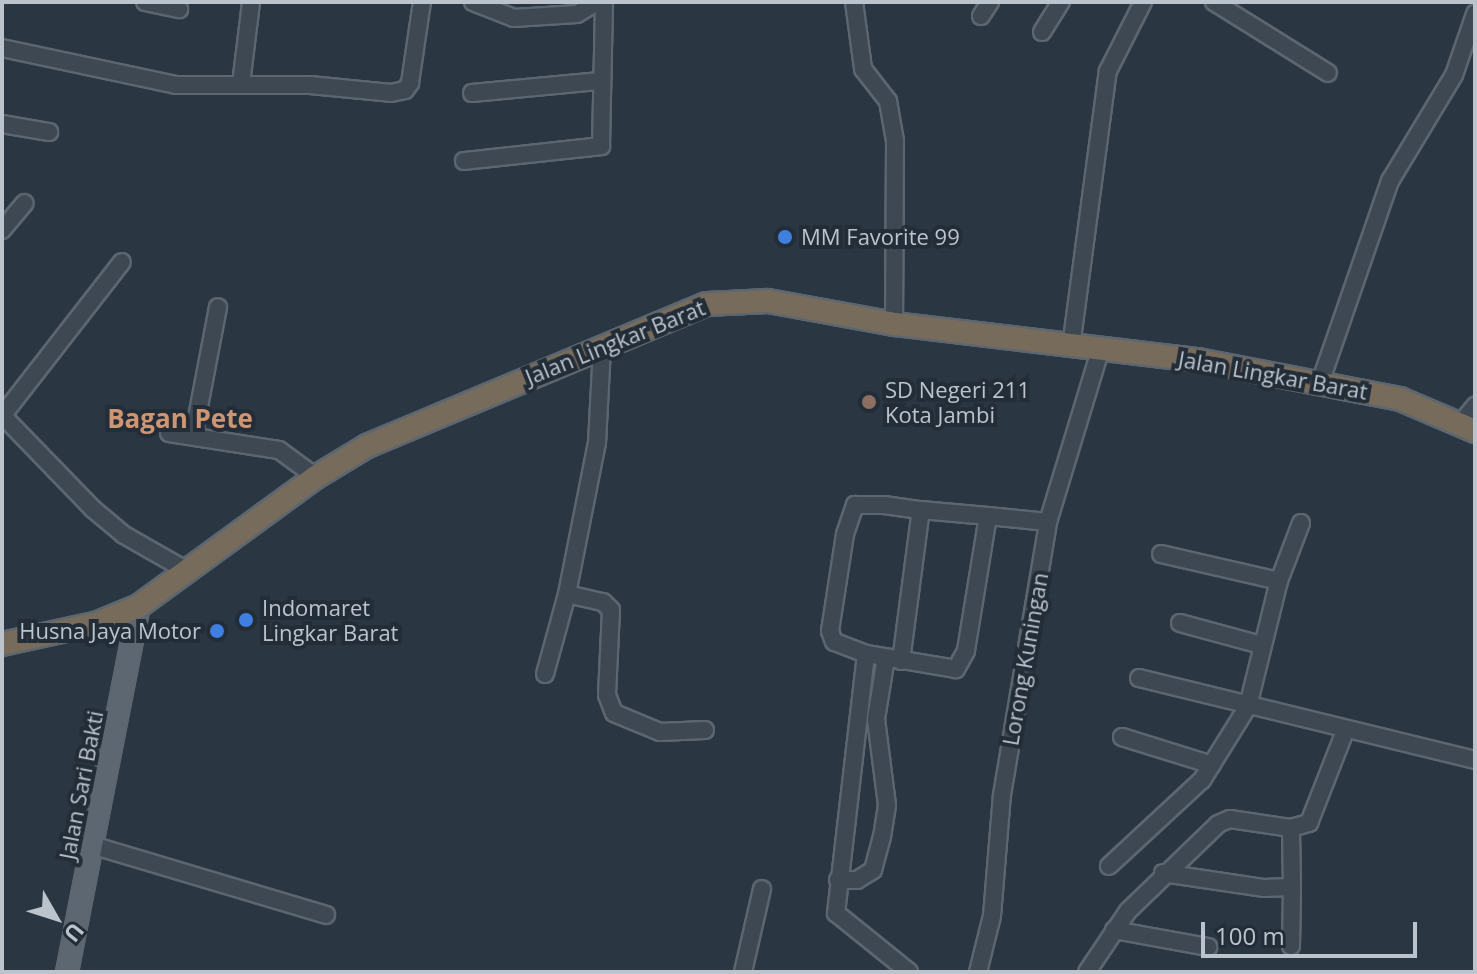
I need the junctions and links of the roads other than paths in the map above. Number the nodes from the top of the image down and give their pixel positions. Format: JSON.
{"nodes":[{"id":1,"x":145,"y":2,"type":"edge"},
{"id":2,"x":251,"y":2,"type":"edge"},
{"id":3,"x":422,"y":2,"type":"edge"},
{"id":4,"x":473,"y":2,"type":"edge"},
{"id":5,"x":597,"y":2,"type":"edge"},
{"id":6,"x":604,"y":2,"type":"edge"},
{"id":7,"x":854,"y":2,"type":"edge"},
{"id":8,"x":1061,"y":2,"type":"edge"},
{"id":9,"x":1143,"y":2,"type":"edge"},
{"id":10,"x":1214,"y":2,"type":"edge"},
{"id":11,"x":179,"y":9,"type":"dead end"},
{"id":12,"x":1475,"y":14,"type":"edge"},
{"id":13,"x":1042,"y":32,"type":"dead end"},
{"id":14,"x":2,"y":48,"type":"edge"},
{"id":15,"x":1328,"y":73,"type":"dead end"},
{"id":16,"x":600,"y":81,"type":"junction"},
{"id":17,"x":241,"y":84,"type":"junction"},
{"id":18,"x":472,"y":93,"type":"dead end"},
{"id":19,"x":2,"y":124,"type":"edge"},
{"id":20,"x":49,"y":132,"type":"dead end"},
{"id":21,"x":464,"y":161,"type":"dead end"},
{"id":22,"x":25,"y":203,"type":"dead end"},
{"id":23,"x":2,"y":230,"type":"edge"},
{"id":24,"x":122,"y":262,"type":"dead end"},
{"id":25,"x":218,"y":307,"type":"dead end"},
{"id":26,"x":894,"y":324,"type":"junction"},
{"id":27,"x":602,"y":346,"type":"junction"},
{"id":28,"x":1071,"y":347,"type":"junction"},
{"id":29,"x":1100,"y":351,"type":"junction"},
{"id":30,"x":1321,"y":380,"type":"junction"},
{"id":31,"x":2,"y":416,"type":"edge"},
{"id":32,"x":1471,"y":420,"type":"edge"},
{"id":33,"x":169,"y":433,"type":"dead end"},
{"id":34,"x":194,"y":433,"type":"junction"},
{"id":35,"x":316,"y":477,"type":"junction"},
{"id":36,"x":921,"y":510,"type":"junction"},
{"id":37,"x":988,"y":516,"type":"junction"},
{"id":38,"x":1048,"y":522,"type":"junction"},
{"id":39,"x":1301,"y":523,"type":"dead end"},
{"id":40,"x":1161,"y":554,"type":"dead end"},
{"id":41,"x":189,"y":572,"type":"junction"},
{"id":42,"x":1279,"y":581,"type":"junction"},
{"id":43,"x":567,"y":594,"type":"junction"},
{"id":44,"x":139,"y":606,"type":"junction"},
{"id":45,"x":1180,"y":623,"type":"dead end"},
{"id":46,"x":2,"y":644,"type":"edge"},
{"id":47,"x":1261,"y":645,"type":"junction"},
{"id":48,"x":866,"y":654,"type":"junction"},
{"id":49,"x":894,"y":660,"type":"junction"},
{"id":50,"x":545,"y":674,"type":"dead end"},
{"id":51,"x":1139,"y":678,"type":"dead end"},
{"id":52,"x":1248,"y":706,"type":"junction"},
{"id":53,"x":705,"y":730,"type":"dead end"},
{"id":54,"x":1345,"y":731,"type":"junction"},
{"id":55,"x":1122,"y":737,"type":"dead end"},
{"id":56,"x":1475,"y":760,"type":"edge"},
{"id":57,"x":1212,"y":765,"type":"junction"},
{"id":58,"x":1291,"y":828,"type":"junction"},
{"id":59,"x":95,"y":846,"type":"junction"},
{"id":60,"x":1109,"y":866,"type":"dead end"},
{"id":61,"x":1163,"y":873,"type":"junction"},
{"id":62,"x":838,"y":880,"type":"junction"},
{"id":63,"x":1292,"y":887,"type":"junction"},
{"id":64,"x":762,"y":889,"type":"dead end"},
{"id":65,"x":326,"y":915,"type":"dead end"},
{"id":66,"x":1114,"y":930,"type":"junction"},
{"id":67,"x":1291,"y":946,"type":"dead end"},
{"id":68,"x":1208,"y":947,"type":"dead end"},
{"id":69,"x":67,"y":972,"type":"edge"},
{"id":70,"x":743,"y":972,"type":"edge"},
{"id":71,"x":909,"y":972,"type":"edge"},
{"id":72,"x":978,"y":972,"type":"edge"},
{"id":73,"x":1087,"y":972,"type":"edge"}],
"edges":[{"from":1,"to":11,"type":"street"},
{"from":2,"to":17,"type":"street"},
{"from":3,"to":17,"type":"street"},
{"from":4,"to":5,"type":"street"},
{"from":6,"to":16,"type":"street"},
{"from":7,"to":26,"type":"street"},
{"from":8,"to":13,"type":"street"},
{"from":9,"to":28,"type":"street"},
{"from":10,"to":15,"type":"street"},
{"from":12,"to":30,"type":"street"},
{"from":14,"to":17,"type":"street"},
{"from":16,"to":18,"type":"street"},
{"from":16,"to":21,"type":"street"},
{"from":19,"to":20,"type":"street"},
{"from":22,"to":23,"type":"street"},
{"from":24,"to":31,"type":"street"},
{"from":25,"to":34,"type":"street"},
{"from":26,"to":27,"type":"highway","name":"Jalan Lingkar Barat"},
{"from":26,"to":28,"type":"highway","name":"Jalan Lingkar Barat"},
{"from":27,"to":35,"type":"highway","name":"Jalan Lingkar Barat"},
{"from":27,"to":43,"type":"street"},
{"from":28,"to":29,"type":"highway","name":"Jalan Lingkar Barat"},
{"from":29,"to":30,"type":"highway","name":"Jalan Lingkar Barat"},
{"from":29,"to":38,"type":"street","name":"Lorong Kuningan"},
{"from":30,"to":32,"type":"highway","name":"Jalan Lingkar Barat"},
{"from":31,"to":41,"type":"street"},
{"from":33,"to":34,"type":"street"},
{"from":34,"to":35,"type":"street"},
{"from":35,"to":41,"type":"highway","name":"Jalan Lingkar Barat"},
{"from":36,"to":37,"type":"street"},
{"from":36,"to":48,"type":"street"},
{"from":36,"to":49,"type":"street"},
{"from":37,"to":38,"type":"street"},
{"from":37,"to":49,"type":"street"},
{"from":38,"to":72,"type":"street","name":"Lorong Kuningan"},
{"from":39,"to":42,"type":"street"},
{"from":40,"to":42,"type":"street"},
{"from":41,"to":44,"type":"highway","name":"Jalan Lingkar Barat"},
{"from":42,"to":47,"type":"street"},
{"from":43,"to":50,"type":"street"},
{"from":43,"to":53,"type":"street"},
{"from":44,"to":46,"type":"highway","name":"Jalan Lingkar Barat"},
{"from":44,"to":59,"type":"main road","name":"Jalan Sari Bakti"},
{"from":45,"to":47,"type":"street"},
{"from":47,"to":52,"type":"street"},
{"from":48,"to":49,"type":"street"},
{"from":48,"to":62,"type":"street"},
{"from":49,"to":62,"type":"street"},
{"from":51,"to":52,"type":"street"},
{"from":52,"to":54,"type":"street"},
{"from":52,"to":57,"type":"street"},
{"from":54,"to":56,"type":"street"},
{"from":54,"to":58,"type":"street"},
{"from":55,"to":57,"type":"street"},
{"from":57,"to":60,"type":"street"},
{"from":58,"to":61,"type":"street"},
{"from":58,"to":63,"type":"street"},
{"from":59,"to":65,"type":"street"},
{"from":59,"to":69,"type":"main road","name":"Jalan Sari Bakti"},
{"from":61,"to":63,"type":"street"},
{"from":61,"to":66,"type":"street"},
{"from":62,"to":71,"type":"street"},
{"from":63,"to":67,"type":"street"},
{"from":64,"to":70,"type":"street"},
{"from":66,"to":68,"type":"street"},
{"from":66,"to":73,"type":"street"}]}
